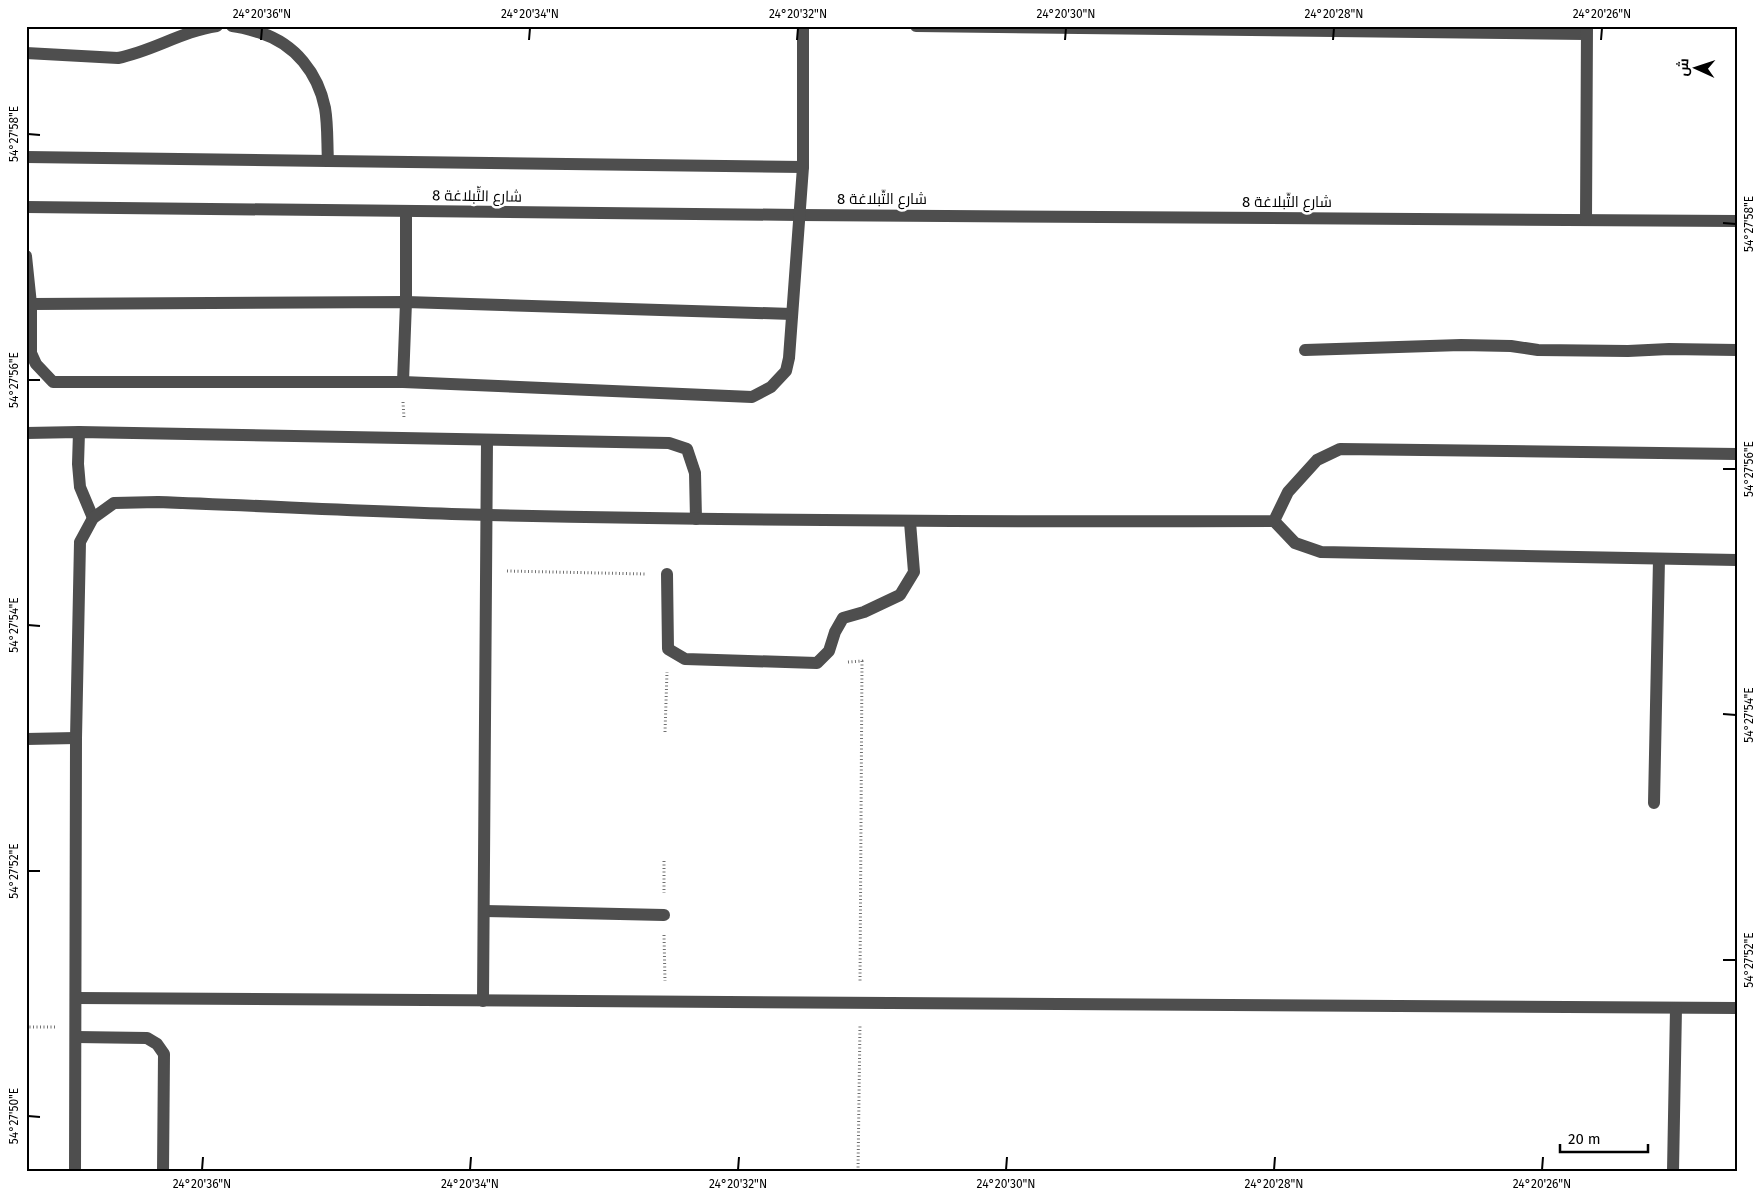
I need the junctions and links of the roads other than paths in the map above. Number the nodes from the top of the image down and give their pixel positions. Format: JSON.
{"nodes":[{"id":1,"x":217,"y":26,"type":"edge"},
{"id":2,"x":232,"y":26,"type":"edge"},
{"id":3,"x":803,"y":26,"type":"edge"},
{"id":4,"x":916,"y":26,"type":"edge"},
{"id":5,"x":1066,"y":27,"type":"edge"},
{"id":6,"x":1341,"y":29,"type":"edge"},
{"id":7,"x":1587,"y":30,"type":"edge"},
{"id":8,"x":26,"y":53,"type":"edge"},
{"id":9,"x":26,"y":157,"type":"edge"},
{"id":10,"x":328,"y":161,"type":"junction"},
{"id":11,"x":803,"y":166,"type":"junction"},
{"id":12,"x":26,"y":207,"type":"edge"},
{"id":13,"x":406,"y":211,"type":"junction"},
{"id":14,"x":799,"y":215,"type":"junction"},
{"id":15,"x":1586,"y":220,"type":"junction"},
{"id":16,"x":1737,"y":221,"type":"edge"},
{"id":17,"x":26,"y":256,"type":"edge"},
{"id":18,"x":406,"y":302,"type":"junction"},
{"id":19,"x":31,"y":304,"type":"junction"},
{"id":20,"x":792,"y":314,"type":"junction"},
{"id":21,"x":1304,"y":350,"type":"dead end"},
{"id":22,"x":1737,"y":350,"type":"edge"},
{"id":23,"x":403,"y":382,"type":"junction"},
{"id":24,"x":79,"y":432,"type":"junction"},
{"id":25,"x":26,"y":433,"type":"edge"},
{"id":26,"x":487,"y":440,"type":"junction"},
{"id":27,"x":1737,"y":454,"type":"edge"},
{"id":28,"x":486,"y":514,"type":"junction"},
{"id":29,"x":93,"y":518,"type":"junction"},
{"id":30,"x":696,"y":519,"type":"junction"},
{"id":31,"x":1274,"y":521,"type":"junction"},
{"id":32,"x":910,"y":522,"type":"junction"},
{"id":33,"x":1659,"y":559,"type":"junction"},
{"id":34,"x":1737,"y":560,"type":"edge"},
{"id":35,"x":667,"y":574,"type":"road end"},
{"id":36,"x":76,"y":738,"type":"junction"},
{"id":37,"x":26,"y":739,"type":"edge"},
{"id":38,"x":1654,"y":803,"type":"dead end"},
{"id":39,"x":484,"y":911,"type":"junction"},
{"id":40,"x":664,"y":914,"type":"dead end"},
{"id":41,"x":76,"y":998,"type":"junction"},
{"id":42,"x":483,"y":1001,"type":"junction"},
{"id":43,"x":1676,"y":1008,"type":"junction"},
{"id":44,"x":1737,"y":1008,"type":"edge"},
{"id":45,"x":76,"y":1032,"type":"junction"},
{"id":46,"x":74,"y":1171,"type":"edge"},
{"id":47,"x":163,"y":1171,"type":"edge"},
{"id":48,"x":1673,"y":1171,"type":"edge"}],
"edges":[{"from":1,"to":8,"type":"street"},
{"from":2,"to":10,"type":"street"},
{"from":3,"to":11,"type":"street"},
{"from":4,"to":5,"type":"street"},
{"from":5,"to":6,"type":"street"},
{"from":6,"to":7,"type":"street"},
{"from":7,"to":15,"type":"street"},
{"from":9,"to":10,"type":"street"},
{"from":10,"to":11,"type":"street"},
{"from":11,"to":14,"type":"street"},
{"from":12,"to":13,"type":"street","name":"شارع التِّبلاغة 8"},
{"from":13,"to":14,"type":"street","name":"شارع التِّبلاغة 8"},
{"from":13,"to":18,"type":"street"},
{"from":14,"to":15,"type":"street","name":"شارع التِّبلاغة 8"},
{"from":14,"to":20,"type":"street"},
{"from":15,"to":16,"type":"street","name":"شارع التِّبلاغة 8"},
{"from":17,"to":19,"type":"street"},
{"from":18,"to":19,"type":"street"},
{"from":18,"to":20,"type":"street"},
{"from":18,"to":23,"type":"street"},
{"from":19,"to":23,"type":"street"},
{"from":20,"to":23,"type":"street"},
{"from":21,"to":22,"type":"street"},
{"from":24,"to":25,"type":"street"},
{"from":24,"to":26,"type":"street"},
{"from":24,"to":29,"type":"street"},
{"from":26,"to":28,"type":"street"},
{"from":26,"to":30,"type":"street"},
{"from":27,"to":31,"type":"street"},
{"from":28,"to":29,"type":"street"},
{"from":28,"to":30,"type":"street"},
{"from":28,"to":39,"type":"street"},
{"from":29,"to":36,"type":"street"},
{"from":30,"to":32,"type":"street"},
{"from":31,"to":32,"type":"street"},
{"from":31,"to":33,"type":"street"},
{"from":32,"to":35,"type":"street"},
{"from":33,"to":34,"type":"street"},
{"from":33,"to":38,"type":"street"},
{"from":36,"to":37,"type":"street"},
{"from":36,"to":41,"type":"street"},
{"from":39,"to":40,"type":"street"},
{"from":39,"to":42,"type":"street"},
{"from":41,"to":42,"type":"street"},
{"from":41,"to":45,"type":"street"},
{"from":42,"to":43,"type":"street"},
{"from":43,"to":44,"type":"street"},
{"from":43,"to":48,"type":"street"},
{"from":45,"to":46,"type":"street"},
{"from":45,"to":47,"type":"street"}]}
